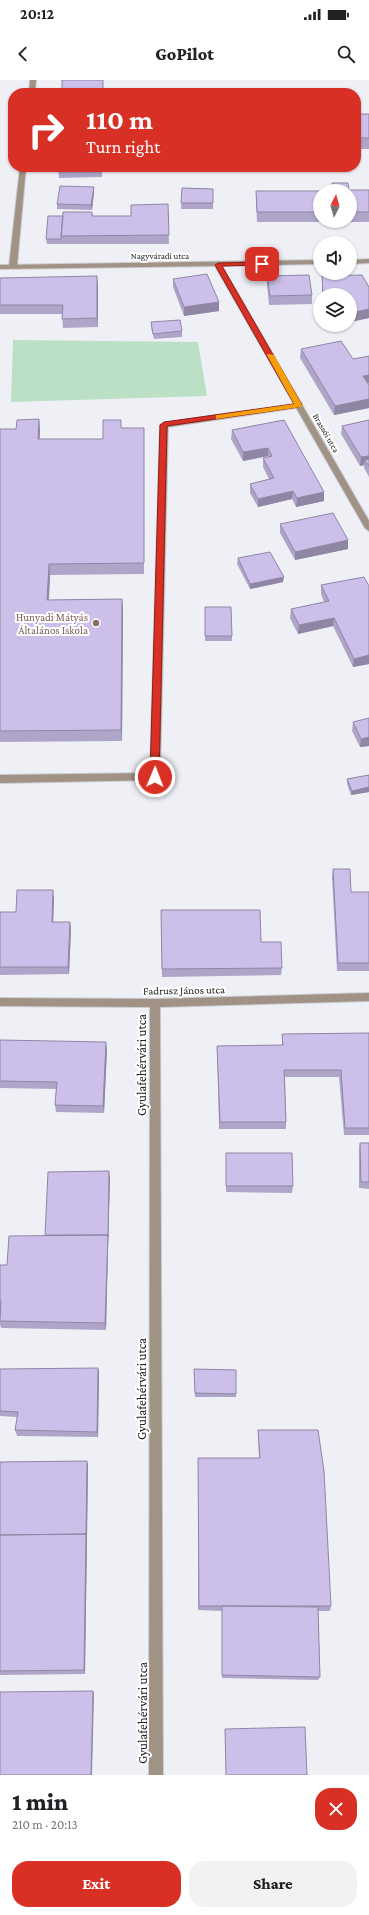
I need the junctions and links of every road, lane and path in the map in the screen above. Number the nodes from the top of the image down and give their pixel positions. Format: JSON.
{"nodes":[{"id":1,"x":23,"y":172,"type":"edge"},
{"id":2,"x":313,"y":262,"type":"edge"},
{"id":3,"x":357,"y":262,"type":"edge"},
{"id":4,"x":369,"y":262,"type":"edge"},
{"id":5,"x":218,"y":265,"type":"junction"},
{"id":6,"x":13,"y":266,"type":"junction"},
{"id":7,"x":0,"y":267,"type":"edge"},
{"id":8,"x":299,"y":405,"type":"junction"},
{"id":9,"x":369,"y":528,"type":"edge"},
{"id":10,"x":0,"y":779,"type":"edge"},
{"id":11,"x":369,"y":997,"type":"edge"},
{"id":12,"x":0,"y":1002,"type":"edge"},
{"id":13,"x":155,"y":1003,"type":"junction"},
{"id":14,"x":156,"y":1775,"type":"edge"}],
"edges":[{"from":1,"to":6,"type":"street"},
{"from":2,"to":5,"type":"street","name":"Nagyváradi utca"},
{"from":3,"to":4,"type":"street"},
{"from":5,"to":6,"type":"street","name":"Nagyváradi utca"},
{"from":5,"to":8,"type":"street","name":"Brassói utca"},
{"from":6,"to":7,"type":"street","name":"Nagyváradi utca"},
{"from":8,"to":9,"type":"street","name":"Brassói utca"},
{"from":8,"to":10,"type":"street"},
{"from":11,"to":13,"type":"street","name":"Fadrusz János utca"},
{"from":12,"to":13,"type":"street","name":"Fadrusz János utca"},
{"from":13,"to":14,"type":"street","name":"Gyulafehérvári utca"}]}
